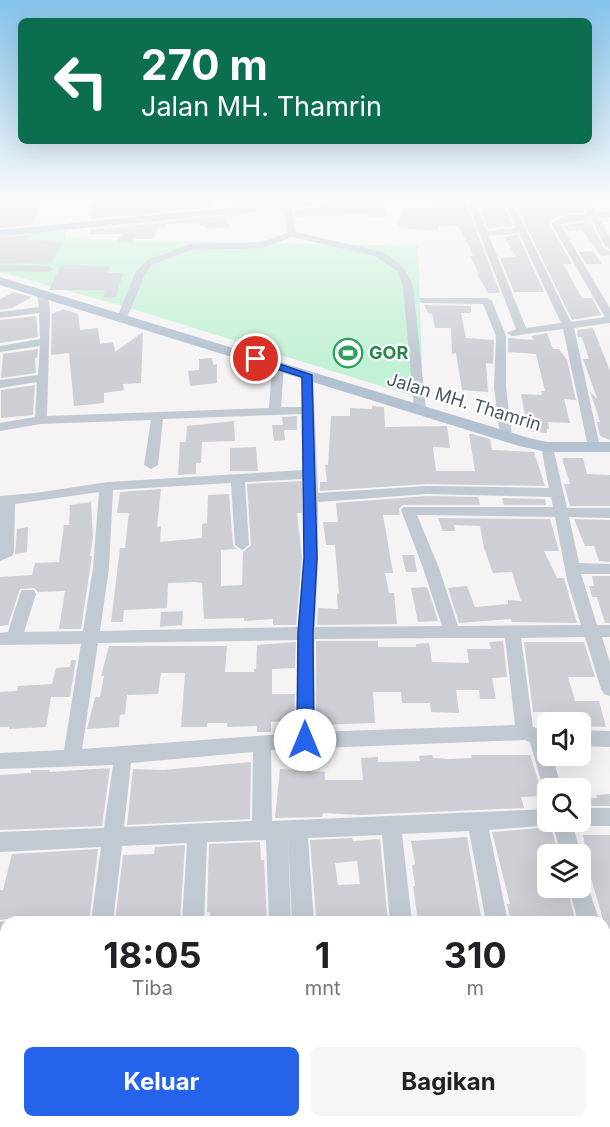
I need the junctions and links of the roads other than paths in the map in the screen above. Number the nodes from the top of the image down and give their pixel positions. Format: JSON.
{"nodes":[{"id":1,"x":173,"y":254,"type":"edge"},
{"id":2,"x":375,"y":254,"type":"edge"},
{"id":3,"x":491,"y":254,"type":"edge"},
{"id":4,"x":534,"y":254,"type":"edge"},
{"id":5,"x":573,"y":254,"type":"edge"},
{"id":6,"x":48,"y":269,"type":"dead end"},
{"id":7,"x":0,"y":278,"type":"edge"},
{"id":8,"x":424,"y":300,"type":"dead end"},
{"id":9,"x":44,"y":301,"type":"junction"},
{"id":10,"x":0,"y":315,"type":"edge"},
{"id":11,"x":123,"y":318,"type":"junction"},
{"id":12,"x":610,"y":319,"type":"edge"},
{"id":13,"x":568,"y":327,"type":"junction"},
{"id":14,"x":522,"y":331,"type":"junction"},
{"id":15,"x":501,"y":336,"type":"junction"},
{"id":16,"x":45,"y":342,"type":"junction"},
{"id":17,"x":0,"y":349,"type":"edge"},
{"id":18,"x":278,"y":366,"type":"junction"},
{"id":19,"x":307,"y":375,"type":"junction"},
{"id":20,"x":42,"y":378,"type":"junction"},
{"id":21,"x":0,"y":384,"type":"edge"},
{"id":22,"x":420,"y":409,"type":"junction"},
{"id":23,"x":307,"y":410,"type":"junction"},
{"id":24,"x":275,"y":411,"type":"junction"},
{"id":25,"x":158,"y":414,"type":"junction"},
{"id":26,"x":41,"y":420,"type":"junction"},
{"id":27,"x":0,"y":427,"type":"edge"},
{"id":28,"x":506,"y":436,"type":"junction"},
{"id":29,"x":547,"y":447,"type":"junction"},
{"id":30,"x":594,"y":447,"type":"junction"},
{"id":31,"x":610,"y":447,"type":"edge"},
{"id":32,"x":151,"y":465,"type":"dead end"},
{"id":33,"x":311,"y":474,"type":"junction"},
{"id":34,"x":238,"y":478,"type":"junction"},
{"id":35,"x":108,"y":486,"type":"junction"},
{"id":36,"x":556,"y":493,"type":"junction"},
{"id":37,"x":311,"y":498,"type":"junction"},
{"id":38,"x":4,"y":501,"type":"edge"},
{"id":39,"x":559,"y":512,"type":"junction"},
{"id":40,"x":610,"y":513,"type":"edge"},
{"id":41,"x":242,"y":544,"type":"dead end"},
{"id":42,"x":0,"y":556,"type":"edge"},
{"id":43,"x":572,"y":568,"type":"junction"},
{"id":44,"x":610,"y":568,"type":"edge"},
{"id":45,"x":28,"y":594,"type":"dead end"},
{"id":46,"x":512,"y":631,"type":"junction"},
{"id":47,"x":590,"y":631,"type":"junction"},
{"id":48,"x":610,"y":631,"type":"edge"},
{"id":49,"x":306,"y":633,"type":"junction"},
{"id":50,"x":452,"y":633,"type":"junction"},
{"id":51,"x":92,"y":638,"type":"junction"},
{"id":52,"x":7,"y":639,"type":"edge"},
{"id":53,"x":610,"y":689,"type":"edge"},
{"id":54,"x":537,"y":736,"type":"edge"},
{"id":55,"x":591,"y":738,"type":"edge"},
{"id":56,"x":610,"y":739,"type":"edge"},
{"id":57,"x":305,"y":740,"type":"junction"},
{"id":58,"x":262,"y":743,"type":"junction"},
{"id":59,"x":123,"y":756,"type":"junction"},
{"id":60,"x":72,"y":757,"type":"junction"},
{"id":61,"x":0,"y":761,"type":"edge"},
{"id":62,"x":591,"y":817,"type":"edge"},
{"id":63,"x":610,"y":817,"type":"edge"},
{"id":64,"x":537,"y":818,"type":"edge"},
{"id":65,"x":477,"y":820,"type":"junction"},
{"id":66,"x":391,"y":824,"type":"junction"},
{"id":67,"x":297,"y":828,"type":"junction"},
{"id":68,"x":269,"y":829,"type":"junction"},
{"id":69,"x":197,"y":834,"type":"junction"},
{"id":70,"x":113,"y":837,"type":"junction"},
{"id":71,"x":0,"y":842,"type":"edge"},
{"id":72,"x":582,"y":898,"type":"edge"},
{"id":73,"x":103,"y":916,"type":"edge"},
{"id":74,"x":193,"y":916,"type":"edge"},
{"id":75,"x":279,"y":916,"type":"edge"},
{"id":76,"x":303,"y":916,"type":"edge"},
{"id":77,"x":400,"y":916,"type":"edge"},
{"id":78,"x":495,"y":916,"type":"edge"},
{"id":79,"x":587,"y":916,"type":"edge"}],
"edges":[{"from":1,"to":11,"type":"street"},
{"from":2,"to":22,"type":"street"},
{"from":3,"to":14,"type":"street"},
{"from":4,"to":13,"type":"street"},
{"from":5,"to":12,"type":"street"},
{"from":6,"to":7,"type":"street"},
{"from":7,"to":9,"type":"main road","name":"Jalan MH. Thamrin"},
{"from":8,"to":15,"type":"street"},
{"from":9,"to":10,"type":"street"},
{"from":9,"to":11,"type":"main road","name":"Jalan MH. Thamrin"},
{"from":9,"to":16,"type":"street"},
{"from":11,"to":18,"type":"main road","name":"Jalan MH. Thamrin"},
{"from":12,"to":13,"type":"street"},
{"from":13,"to":14,"type":"street"},
{"from":13,"to":30,"type":"street"},
{"from":14,"to":15,"type":"street"},
{"from":15,"to":28,"type":"street"},
{"from":16,"to":17,"type":"street"},
{"from":16,"to":20,"type":"street"},
{"from":18,"to":19,"type":"main road","name":"Jalan MH. Thamrin"},
{"from":18,"to":24,"type":"street"},
{"from":19,"to":22,"type":"main road","name":"Jalan MH. Thamrin"},
{"from":19,"to":23,"type":"street"},
{"from":20,"to":21,"type":"street"},
{"from":20,"to":26,"type":"street"},
{"from":22,"to":28,"type":"main road","name":"Jalan MH. Thamrin"},
{"from":23,"to":24,"type":"street"},
{"from":23,"to":33,"type":"street"},
{"from":24,"to":25,"type":"street"},
{"from":25,"to":26,"type":"street"},
{"from":25,"to":32,"type":"street"},
{"from":26,"to":27,"type":"street"},
{"from":28,"to":29,"type":"main road","name":"Jalan MH. Thamrin"},
{"from":29,"to":30,"type":"main road","name":"Jalan MH. Thamrin"},
{"from":29,"to":36,"type":"street"},
{"from":30,"to":31,"type":"main road","name":"Jalan MH. Thamrin"},
{"from":33,"to":34,"type":"street"},
{"from":33,"to":37,"type":"street"},
{"from":34,"to":35,"type":"street"},
{"from":34,"to":41,"type":"street"},
{"from":35,"to":38,"type":"street"},
{"from":35,"to":51,"type":"street"},
{"from":36,"to":37,"type":"street"},
{"from":36,"to":39,"type":"street"},
{"from":37,"to":49,"type":"street"},
{"from":38,"to":42,"type":"street"},
{"from":39,"to":40,"type":"street"},
{"from":39,"to":43,"type":"street"},
{"from":39,"to":50,"type":"street"},
{"from":43,"to":44,"type":"street"},
{"from":43,"to":47,"type":"street"},
{"from":45,"to":52,"type":"street"},
{"from":46,"to":47,"type":"street"},
{"from":46,"to":50,"type":"street"},
{"from":46,"to":54,"type":"street"},
{"from":47,"to":48,"type":"street"},
{"from":47,"to":53,"type":"street"},
{"from":49,"to":50,"type":"street"},
{"from":49,"to":51,"type":"street"},
{"from":49,"to":57,"type":"street"},
{"from":51,"to":52,"type":"street"},
{"from":51,"to":60,"type":"street"},
{"from":54,"to":57,"type":"street"},
{"from":55,"to":56,"type":"street"},
{"from":57,"to":58,"type":"street"},
{"from":58,"to":59,"type":"street"},
{"from":58,"to":68,"type":"street"},
{"from":59,"to":60,"type":"street"},
{"from":59,"to":70,"type":"street"},
{"from":60,"to":61,"type":"street"},
{"from":62,"to":63,"type":"street"},
{"from":64,"to":65,"type":"street"},
{"from":65,"to":66,"type":"street"},
{"from":65,"to":78,"type":"street"},
{"from":66,"to":67,"type":"street"},
{"from":66,"to":77,"type":"street"},
{"from":67,"to":68,"type":"street"},
{"from":67,"to":76,"type":"street"},
{"from":68,"to":69,"type":"street"},
{"from":68,"to":75,"type":"street"},
{"from":69,"to":70,"type":"street"},
{"from":69,"to":74,"type":"street"},
{"from":70,"to":71,"type":"street"},
{"from":70,"to":73,"type":"street"},
{"from":72,"to":79,"type":"street"}]}
